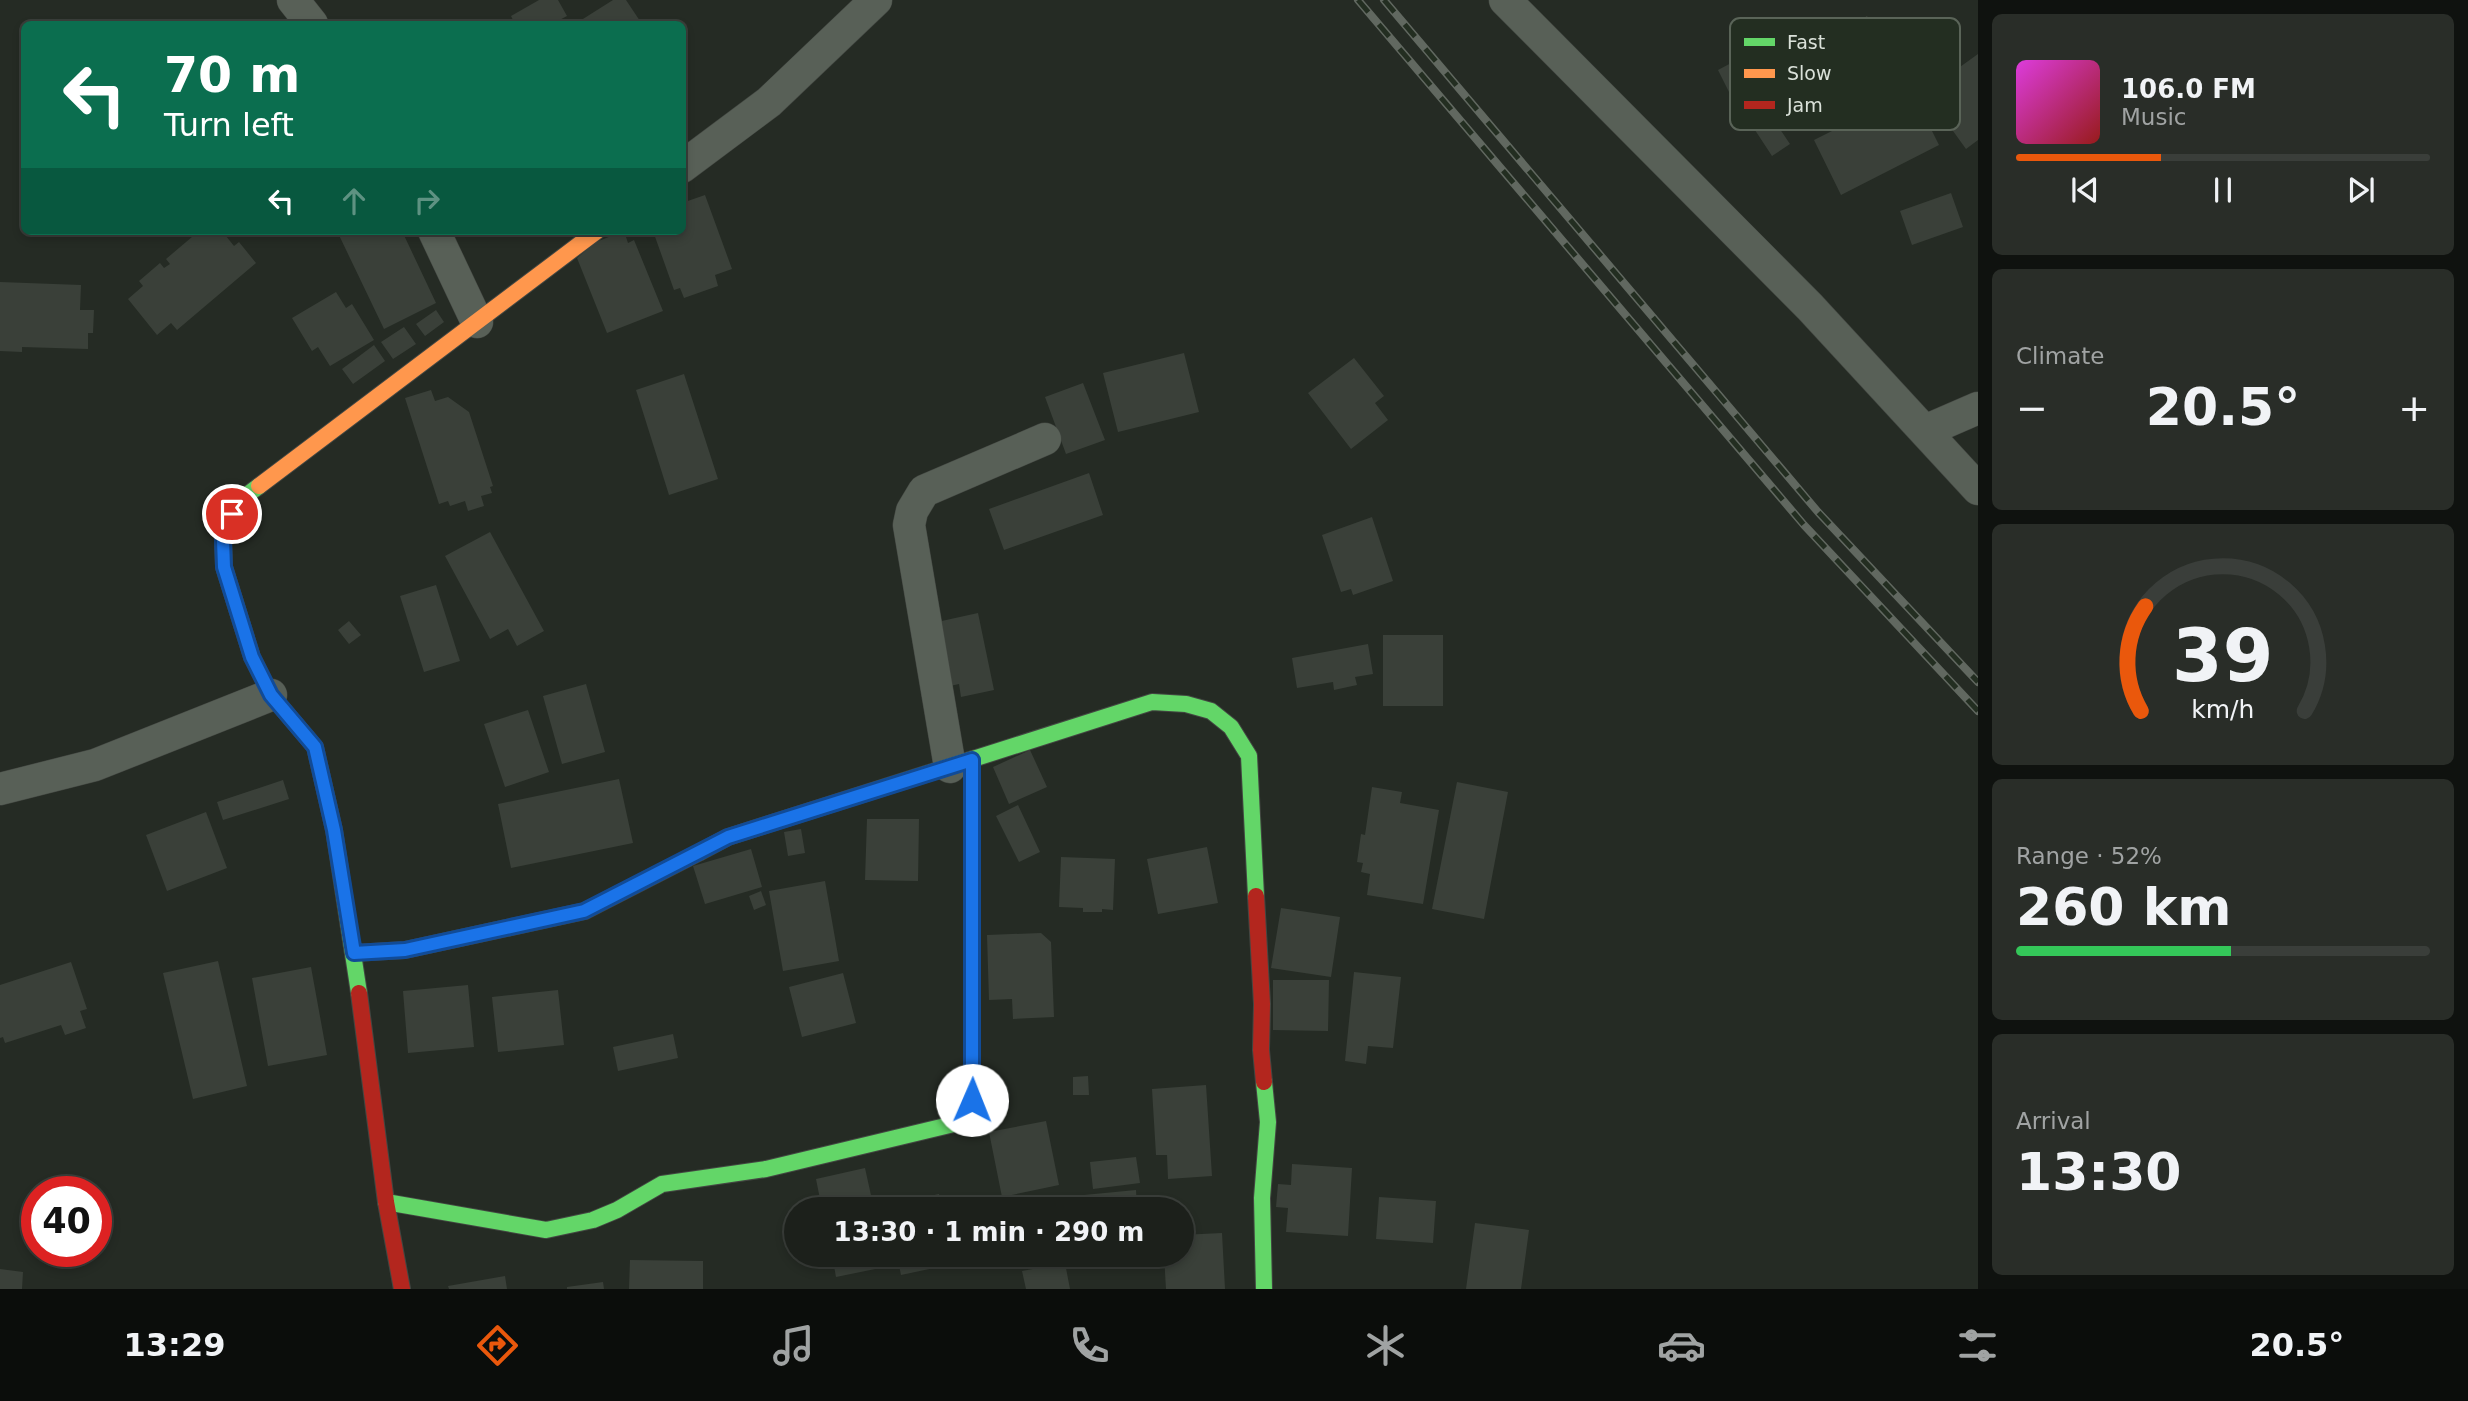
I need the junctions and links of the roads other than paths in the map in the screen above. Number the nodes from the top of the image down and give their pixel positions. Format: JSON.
{"nodes":[{"id":1,"x":293,"y":0,"type":"edge"},
{"id":2,"x":876,"y":0,"type":"edge"},
{"id":3,"x":1505,"y":0,"type":"edge"},
{"id":4,"x":310,"y":21,"type":"edge"},
{"id":5,"x":686,"y":164,"type":"edge"},
{"id":6,"x":436,"y":235,"type":"edge"},
{"id":7,"x":592,"y":235,"type":"edge"},
{"id":8,"x":477,"y":322,"type":"junction"},
{"id":9,"x":1978,"y":408,"type":"edge"},
{"id":10,"x":1925,"y":431,"type":"junction"},
{"id":11,"x":1045,"y":439,"type":"dead end"},
{"id":12,"x":1978,"y":489,"type":"edge"},
{"id":13,"x":271,"y":695,"type":"junction"},
{"id":14,"x":961,"y":764,"type":"junction"},
{"id":15,"x":0,"y":789,"type":"edge"},
{"id":16,"x":354,"y":953,"type":"junction"},
{"id":17,"x":386,"y":1202,"type":"junction"},
{"id":18,"x":402,"y":1289,"type":"edge"},
{"id":19,"x":1264,"y":1289,"type":"edge"}],
"edges":[{"from":1,"to":4,"type":"street"},
{"from":2,"to":5,"type":"street"},
{"from":3,"to":10,"type":"street"},
{"from":6,"to":8,"type":"street"},
{"from":7,"to":8,"type":"street"},
{"from":8,"to":13,"type":"street"},
{"from":9,"to":10,"type":"street"},
{"from":10,"to":12,"type":"street"},
{"from":11,"to":14,"type":"street"},
{"from":13,"to":15,"type":"street"},
{"from":13,"to":16,"type":"street"},
{"from":14,"to":16,"type":"street"},
{"from":14,"to":17,"type":"street"},
{"from":14,"to":19,"type":"street"},
{"from":16,"to":17,"type":"street"},
{"from":17,"to":18,"type":"street"}]}
